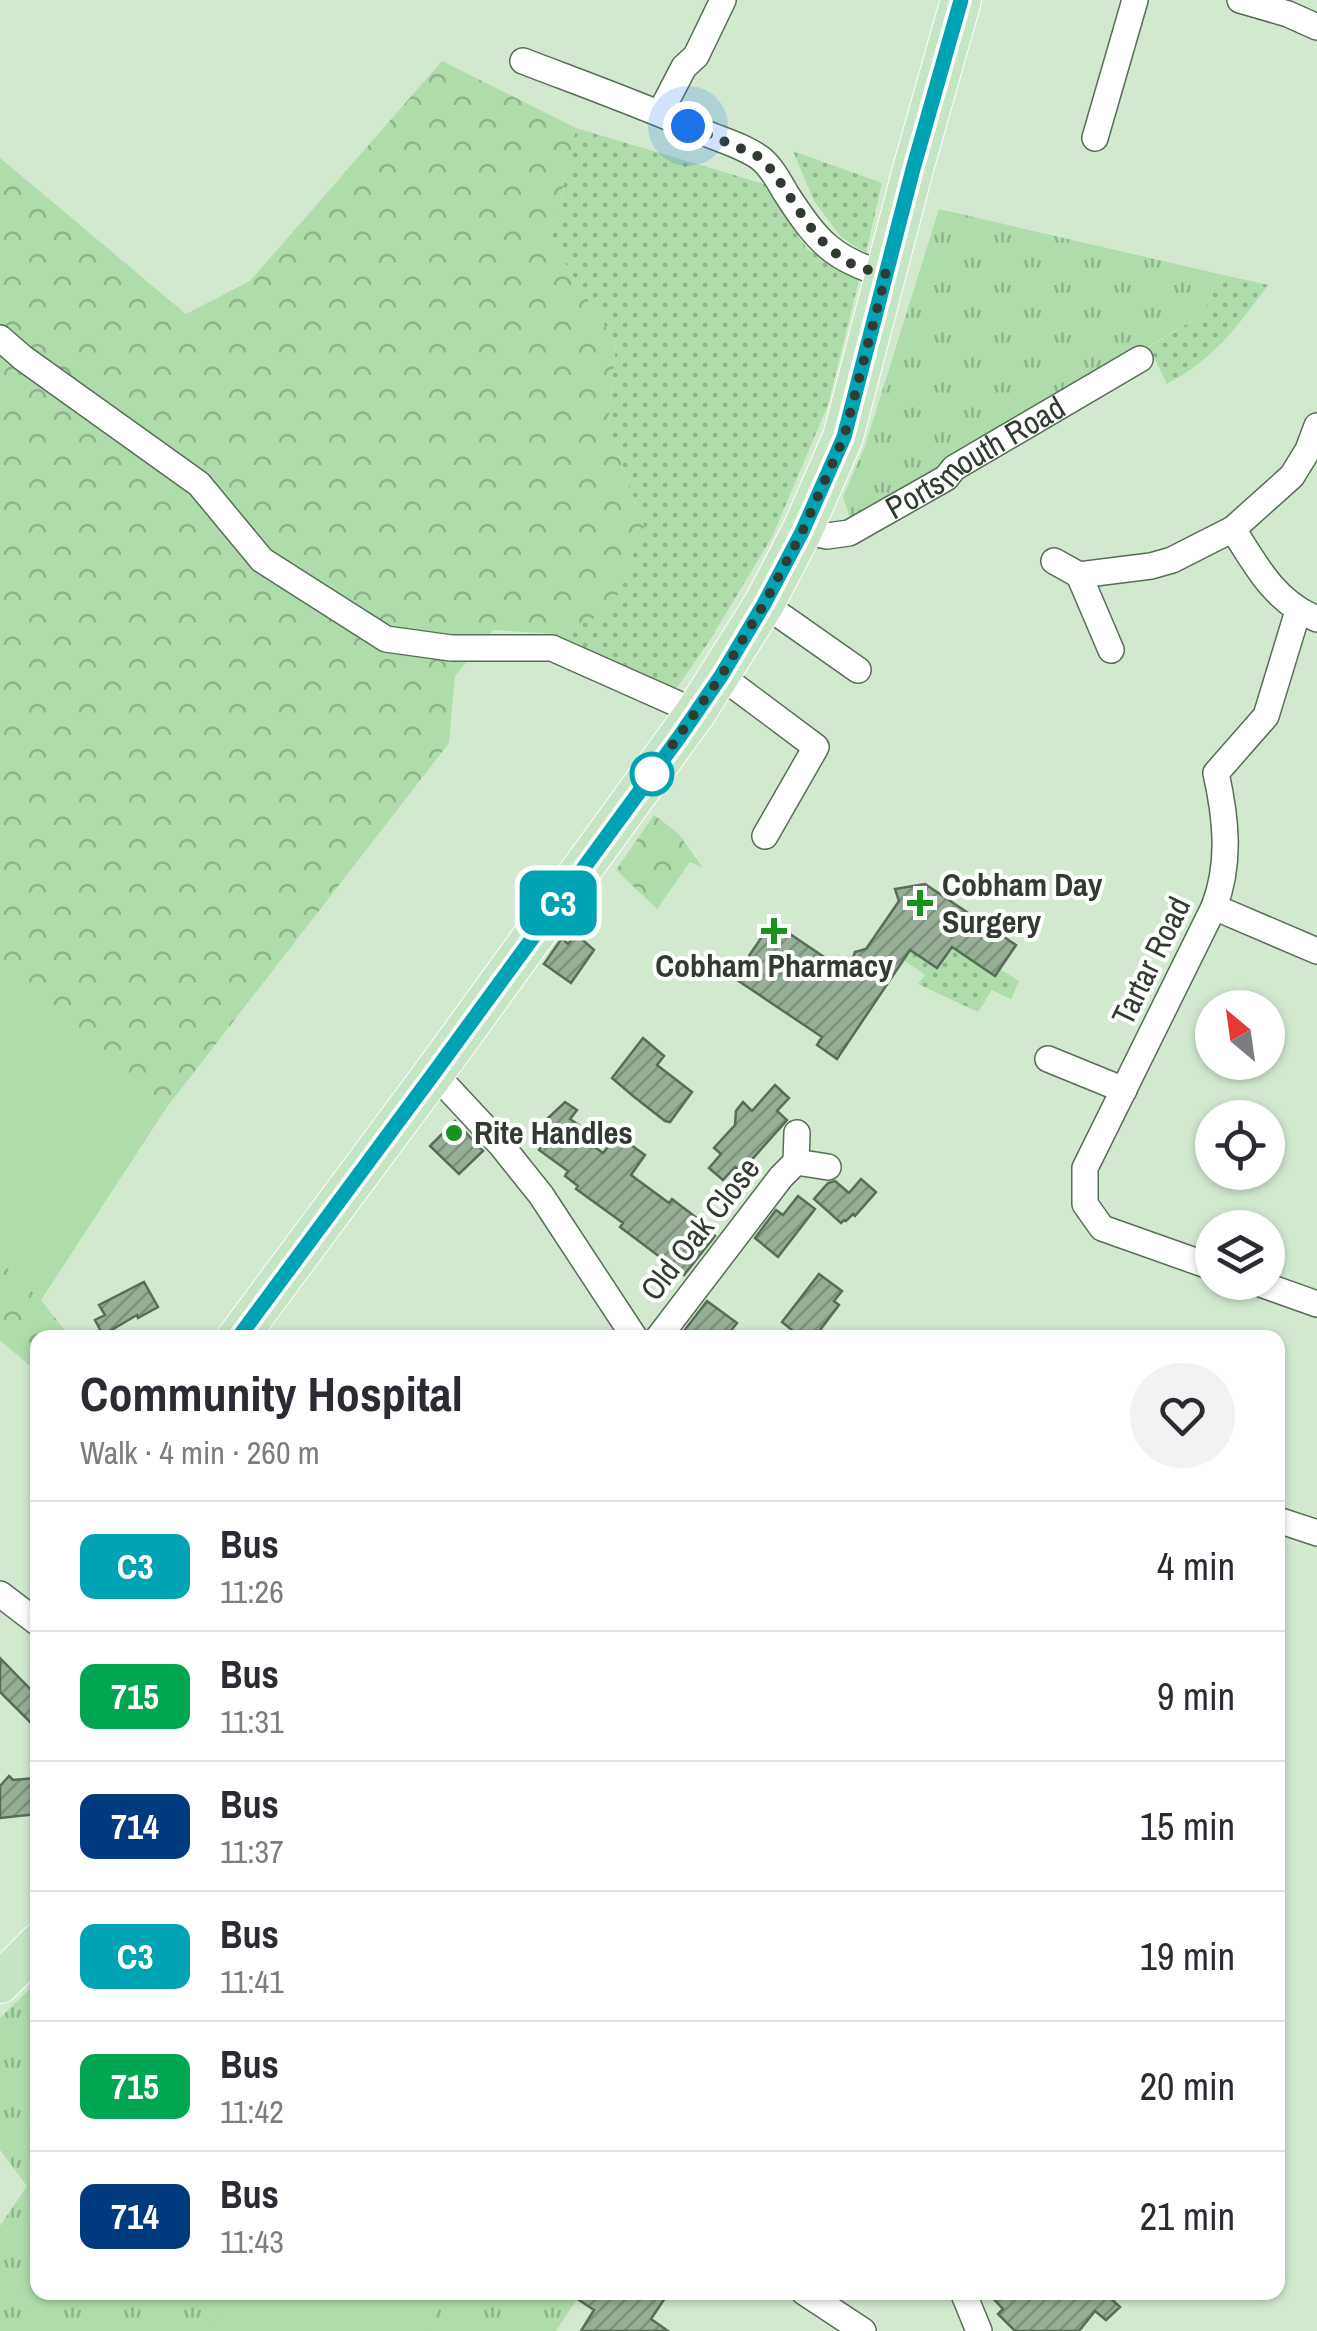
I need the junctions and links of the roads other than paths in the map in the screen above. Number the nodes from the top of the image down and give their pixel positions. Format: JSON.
{"nodes":[{"id":1,"x":723,"y":0,"type":"edge"},
{"id":2,"x":960,"y":0,"type":"edge"},
{"id":3,"x":1135,"y":0,"type":"edge"},
{"id":4,"x":1240,"y":0,"type":"edge"},
{"id":5,"x":1317,"y":27,"type":"edge"},
{"id":6,"x":523,"y":61,"type":"dead end"},
{"id":7,"x":660,"y":114,"type":"junction"},
{"id":8,"x":1095,"y":138,"type":"dead end"},
{"id":9,"x":886,"y":274,"type":"junction"},
{"id":10,"x":0,"y":338,"type":"edge"},
{"id":11,"x":1140,"y":359,"type":"dead end"},
{"id":12,"x":1317,"y":426,"type":"edge"},
{"id":13,"x":1233,"y":529,"type":"junction"},
{"id":14,"x":802,"y":532,"type":"junction"},
{"id":15,"x":1054,"y":561,"type":"dead end"},
{"id":16,"x":1078,"y":575,"type":"junction"},
{"id":17,"x":764,"y":604,"type":"junction"},
{"id":18,"x":1308,"y":615,"type":"edge"},
{"id":19,"x":1111,"y":650,"type":"dead end"},
{"id":20,"x":858,"y":670,"type":"dead end"},
{"id":21,"x":721,"y":676,"type":"junction"},
{"id":22,"x":696,"y":712,"type":"junction"},
{"id":23,"x":764,"y":836,"type":"dead end"},
{"id":24,"x":1214,"y":908,"type":"junction"},
{"id":25,"x":1317,"y":951,"type":"edge"},
{"id":26,"x":1048,"y":1059,"type":"dead end"},
{"id":27,"x":434,"y":1073,"type":"junction"},
{"id":28,"x":1124,"y":1090,"type":"junction"},
{"id":29,"x":797,"y":1133,"type":"dead end"},
{"id":30,"x":796,"y":1162,"type":"junction"},
{"id":31,"x":828,"y":1167,"type":"dead end"},
{"id":32,"x":1195,"y":1262,"type":"edge"},
{"id":33,"x":1285,"y":1293,"type":"edge"},
{"id":34,"x":1317,"y":1304,"type":"edge"},
{"id":35,"x":244,"y":1330,"type":"edge"},
{"id":36,"x":630,"y":1330,"type":"edge"},
{"id":37,"x":664,"y":1330,"type":"edge"},
{"id":38,"x":1285,"y":1522,"type":"edge"},
{"id":39,"x":1317,"y":1533,"type":"edge"},
{"id":40,"x":0,"y":1594,"type":"edge"},
{"id":41,"x":30,"y":1617,"type":"edge"},
{"id":42,"x":30,"y":1952,"type":"edge"},
{"id":43,"x":0,"y":1983,"type":"edge"},
{"id":44,"x":816,"y":2300,"type":"edge"},
{"id":45,"x":966,"y":2300,"type":"edge"},
{"id":46,"x":863,"y":2331,"type":"edge"},
{"id":47,"x":980,"y":2331,"type":"edge"}],
"edges":[{"from":1,"to":7,"type":"street"},
{"from":2,"to":9,"type":"main road"},
{"from":3,"to":8,"type":"street"},
{"from":4,"to":5,"type":"street"},
{"from":6,"to":7,"type":"street"},
{"from":7,"to":9,"type":"street"},
{"from":9,"to":14,"type":"main road"},
{"from":10,"to":22,"type":"street"},
{"from":11,"to":14,"type":"street","name":"Portsmouth Road"},
{"from":12,"to":13,"type":"street"},
{"from":13,"to":16,"type":"street"},
{"from":13,"to":18,"type":"street"},
{"from":14,"to":17,"type":"main road"},
{"from":15,"to":16,"type":"street"},
{"from":16,"to":19,"type":"street"},
{"from":17,"to":20,"type":"street"},
{"from":17,"to":21,"type":"main road"},
{"from":18,"to":24,"type":"street","name":"Tartar Road"},
{"from":21,"to":22,"type":"main road"},
{"from":21,"to":23,"type":"street"},
{"from":22,"to":27,"type":"main road"},
{"from":24,"to":25,"type":"street"},
{"from":24,"to":28,"type":"street","name":"Tartar Road"},
{"from":26,"to":28,"type":"street"},
{"from":27,"to":35,"type":"main road"},
{"from":27,"to":36,"type":"street"},
{"from":28,"to":32,"type":"street","name":"Tartar Road"},
{"from":29,"to":30,"type":"street","name":"Old Oak Close"},
{"from":30,"to":31,"type":"street","name":"Old Oak Close"},
{"from":30,"to":37,"type":"street","name":"Old Oak Close"},
{"from":33,"to":34,"type":"street"},
{"from":38,"to":39,"type":"street"},
{"from":40,"to":41,"type":"street"},
{"from":42,"to":43,"type":"main road"},
{"from":44,"to":46,"type":"street"},
{"from":45,"to":47,"type":"street"}]}
